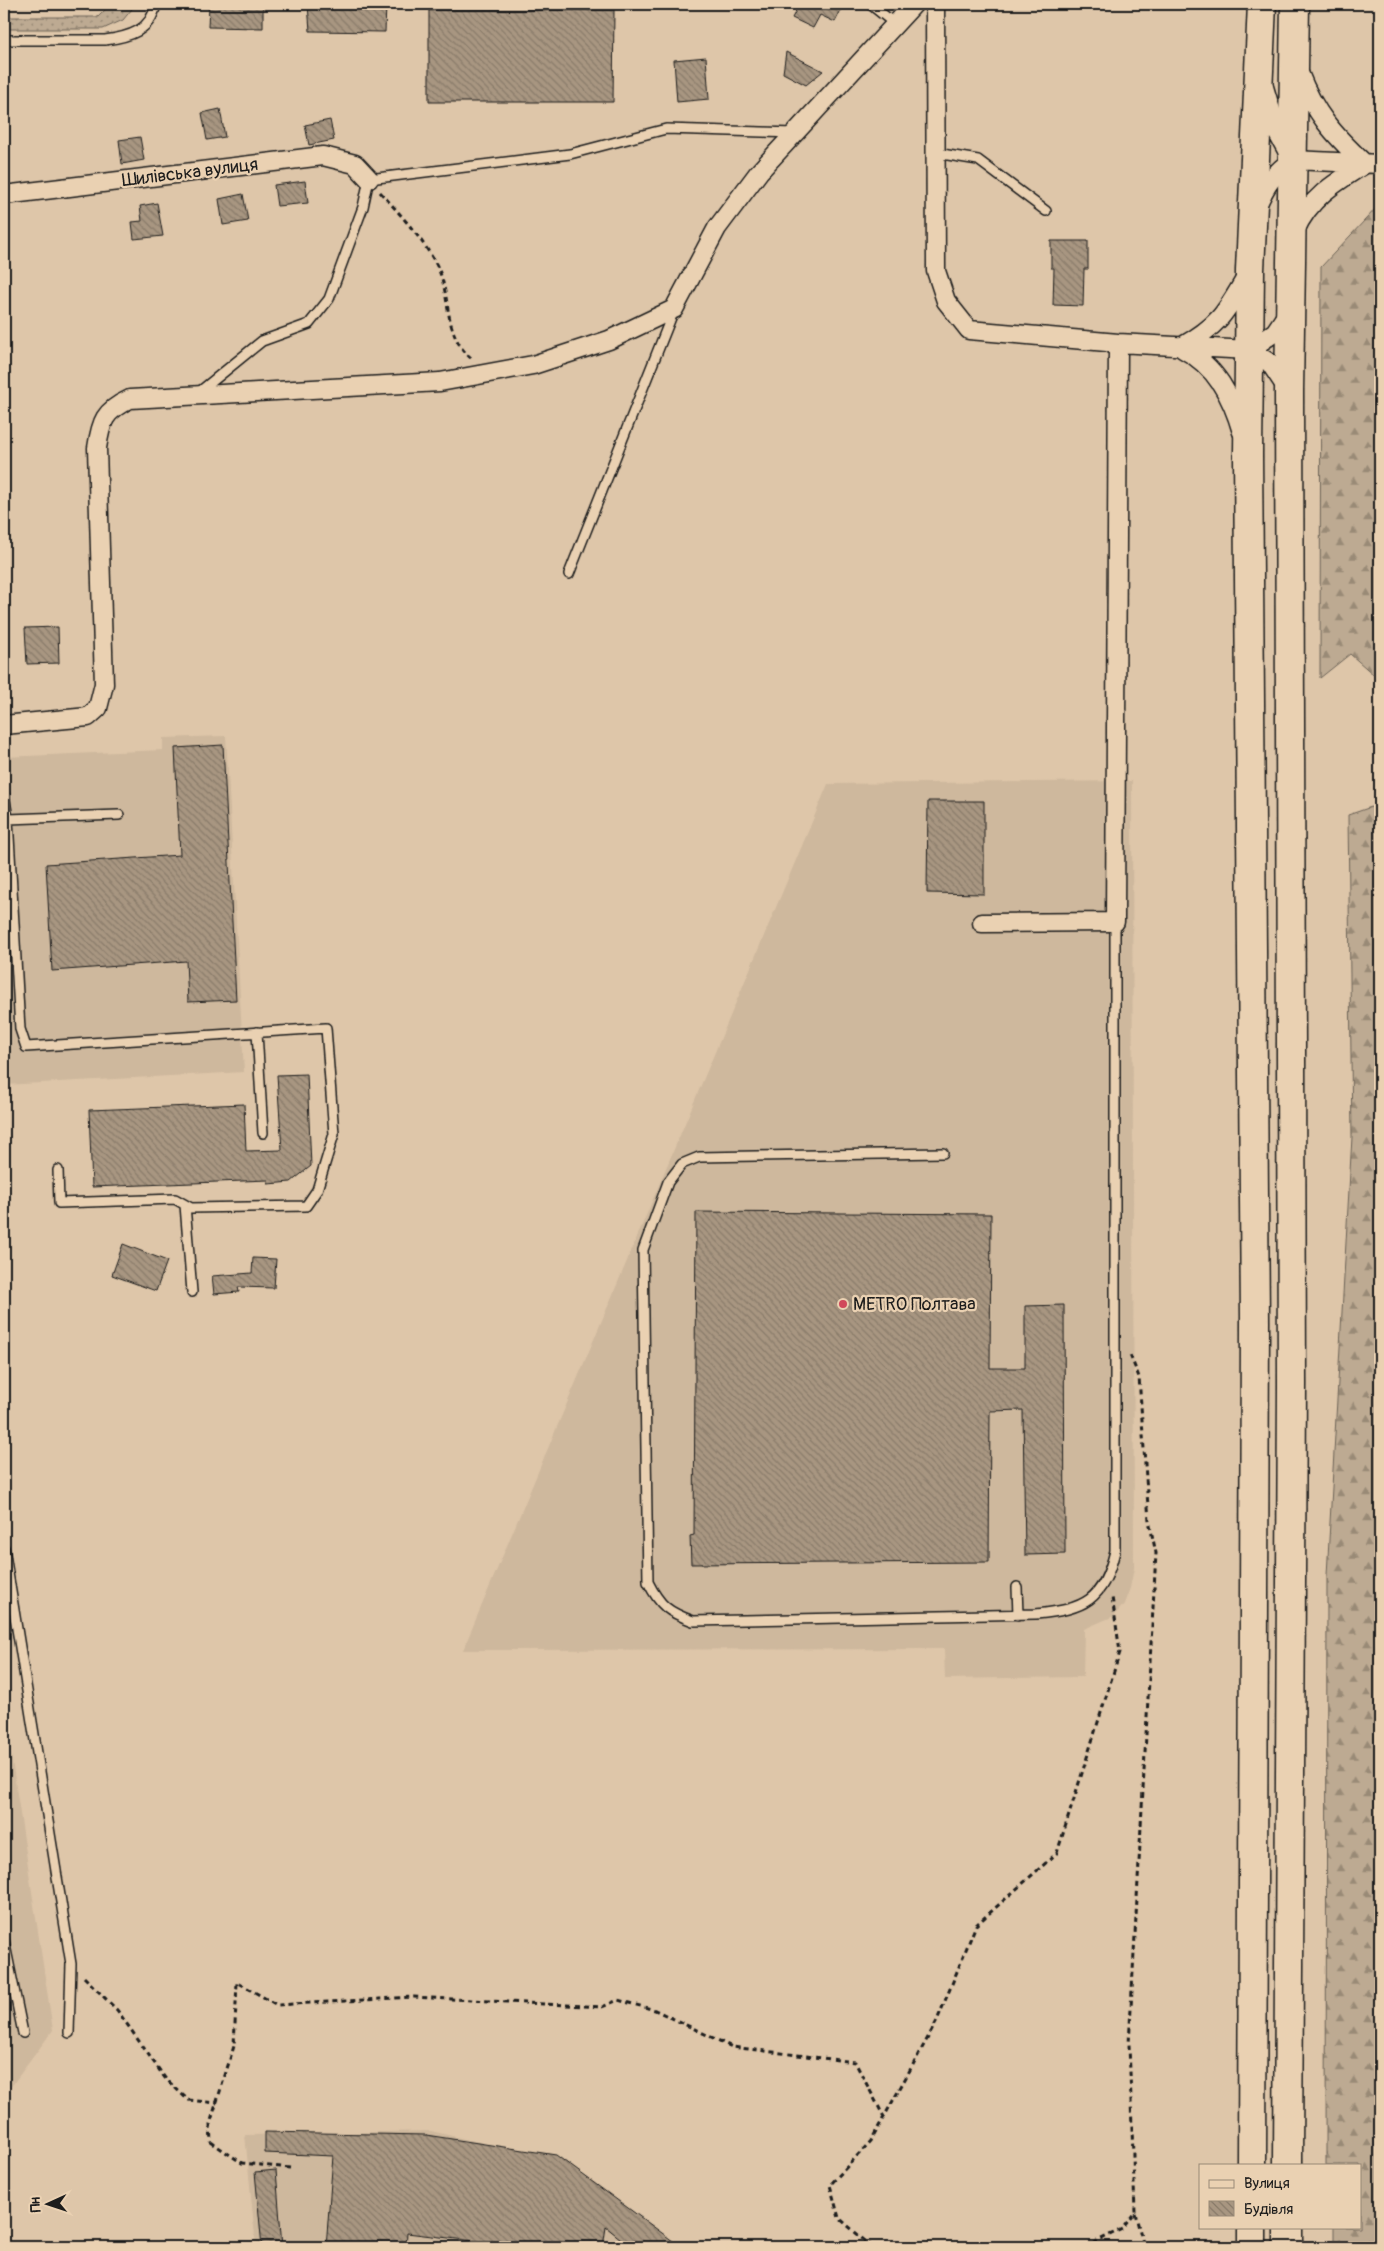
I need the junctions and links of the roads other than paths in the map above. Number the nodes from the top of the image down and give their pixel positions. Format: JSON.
{"nodes":[{"id":1,"x":156,"y":4,"type":"edge"},
{"id":2,"x":870,"y":4,"type":"edge"},
{"id":3,"x":914,"y":4,"type":"edge"},
{"id":4,"x":935,"y":4,"type":"edge"},
{"id":5,"x":1262,"y":4,"type":"edge"},
{"id":6,"x":1295,"y":4,"type":"edge"},
{"id":7,"x":895,"y":24,"type":"junction"},
{"id":8,"x":4,"y":40,"type":"edge"},
{"id":9,"x":1294,"y":60,"type":"junction"},
{"id":10,"x":1259,"y":73,"type":"junction"},
{"id":11,"x":793,"y":134,"type":"junction"},
{"id":12,"x":936,"y":153,"type":"junction"},
{"id":13,"x":1293,"y":160,"type":"junction"},
{"id":14,"x":1373,"y":164,"type":"edge"},
{"id":15,"x":369,"y":179,"type":"junction"},
{"id":16,"x":4,"y":195,"type":"edge"},
{"id":17,"x":1046,"y":211,"type":"dead end"},
{"id":18,"x":1253,"y":216,"type":"junction"},
{"id":19,"x":1292,"y":238,"type":"junction"},
{"id":20,"x":1250,"y":270,"type":"junction"},
{"id":21,"x":1290,"y":309,"type":"junction"},
{"id":22,"x":674,"y":310,"type":"junction"},
{"id":23,"x":1118,"y":343,"type":"junction"},
{"id":24,"x":1180,"y":347,"type":"junction"},
{"id":25,"x":1249,"y":350,"type":"junction"},
{"id":26,"x":1289,"y":391,"type":"junction"},
{"id":27,"x":193,"y":396,"type":"junction"},
{"id":28,"x":1248,"y":454,"type":"junction"},
{"id":29,"x":569,"y":574,"type":"dead end"},
{"id":30,"x":4,"y":725,"type":"edge"},
{"id":31,"x":4,"y":792,"type":"edge"},
{"id":32,"x":119,"y":815,"type":"dead end"},
{"id":33,"x":8,"y":819,"type":"junction"},
{"id":34,"x":1116,"y":922,"type":"junction"},
{"id":35,"x":982,"y":923,"type":"dead end"},
{"id":36,"x":257,"y":1032,"type":"junction"},
{"id":37,"x":263,"y":1133,"type":"dead end"},
{"id":38,"x":943,"y":1153,"type":"dead end"},
{"id":39,"x":58,"y":1170,"type":"dead end"},
{"id":40,"x":185,"y":1205,"type":"junction"},
{"id":41,"x":192,"y":1292,"type":"dead end"},
{"id":42,"x":4,"y":1548,"type":"edge"},
{"id":43,"x":1018,"y":1587,"type":"dead end"},
{"id":44,"x":1018,"y":1615,"type":"junction"},
{"id":45,"x":4,"y":1940,"type":"edge"},
{"id":46,"x":22,"y":2033,"type":"dead end"},
{"id":47,"x":69,"y":2033,"type":"dead end"},
{"id":48,"x":1252,"y":2164,"type":"edge"},
{"id":49,"x":1288,"y":2164,"type":"edge"},
{"id":50,"x":1252,"y":2228,"type":"edge"},
{"id":51,"x":1288,"y":2228,"type":"edge"},
{"id":52,"x":1252,"y":2247,"type":"edge"},
{"id":53,"x":1288,"y":2247,"type":"edge"}],
"edges":[{"from":1,"to":8,"type":"lane"},
{"from":2,"to":7,"type":"lane"},
{"from":3,"to":7,"type":"street"},
{"from":4,"to":12,"type":"street"},
{"from":5,"to":10,"type":"highway"},
{"from":6,"to":9,"type":"highway"},
{"from":7,"to":11,"type":"street"},
{"from":9,"to":13,"type":"highway"},
{"from":9,"to":14,"type":"street"},
{"from":10,"to":13,"type":"street"},
{"from":10,"to":18,"type":"highway"},
{"from":11,"to":15,"type":"lane"},
{"from":11,"to":22,"type":"street"},
{"from":12,"to":17,"type":"lane"},
{"from":12,"to":23,"type":"street"},
{"from":13,"to":14,"type":"street"},
{"from":13,"to":18,"type":"street"},
{"from":13,"to":19,"type":"highway"},
{"from":14,"to":19,"type":"street"},
{"from":15,"to":16,"type":"street","name":"Шилівська вулиця"},
{"from":15,"to":27,"type":"lane"},
{"from":18,"to":20,"type":"highway"},
{"from":19,"to":21,"type":"highway"},
{"from":20,"to":24,"type":"street"},
{"from":20,"to":25,"type":"highway"},
{"from":21,"to":25,"type":"street"},
{"from":21,"to":26,"type":"highway"},
{"from":22,"to":27,"type":"street"},
{"from":22,"to":29,"type":"lane"},
{"from":23,"to":24,"type":"street"},
{"from":23,"to":34,"type":"street"},
{"from":24,"to":25,"type":"street"},
{"from":24,"to":28,"type":"street"},
{"from":25,"to":26,"type":"street"},
{"from":25,"to":28,"type":"highway"},
{"from":26,"to":49,"type":"highway"},
{"from":27,"to":30,"type":"street"},
{"from":28,"to":48,"type":"highway"},
{"from":31,"to":33,"type":"lane"},
{"from":32,"to":33,"type":"lane"},
{"from":33,"to":36,"type":"lane"},
{"from":34,"to":35,"type":"street"},
{"from":34,"to":44,"type":"lane"},
{"from":36,"to":37,"type":"lane"},
{"from":36,"to":40,"type":"lane"},
{"from":38,"to":44,"type":"lane"},
{"from":39,"to":40,"type":"lane"},
{"from":40,"to":41,"type":"lane"},
{"from":42,"to":47,"type":"lane"},
{"from":43,"to":44,"type":"lane"},
{"from":45,"to":46,"type":"lane"},
{"from":50,"to":52,"type":"highway"},
{"from":51,"to":53,"type":"highway"}]}
